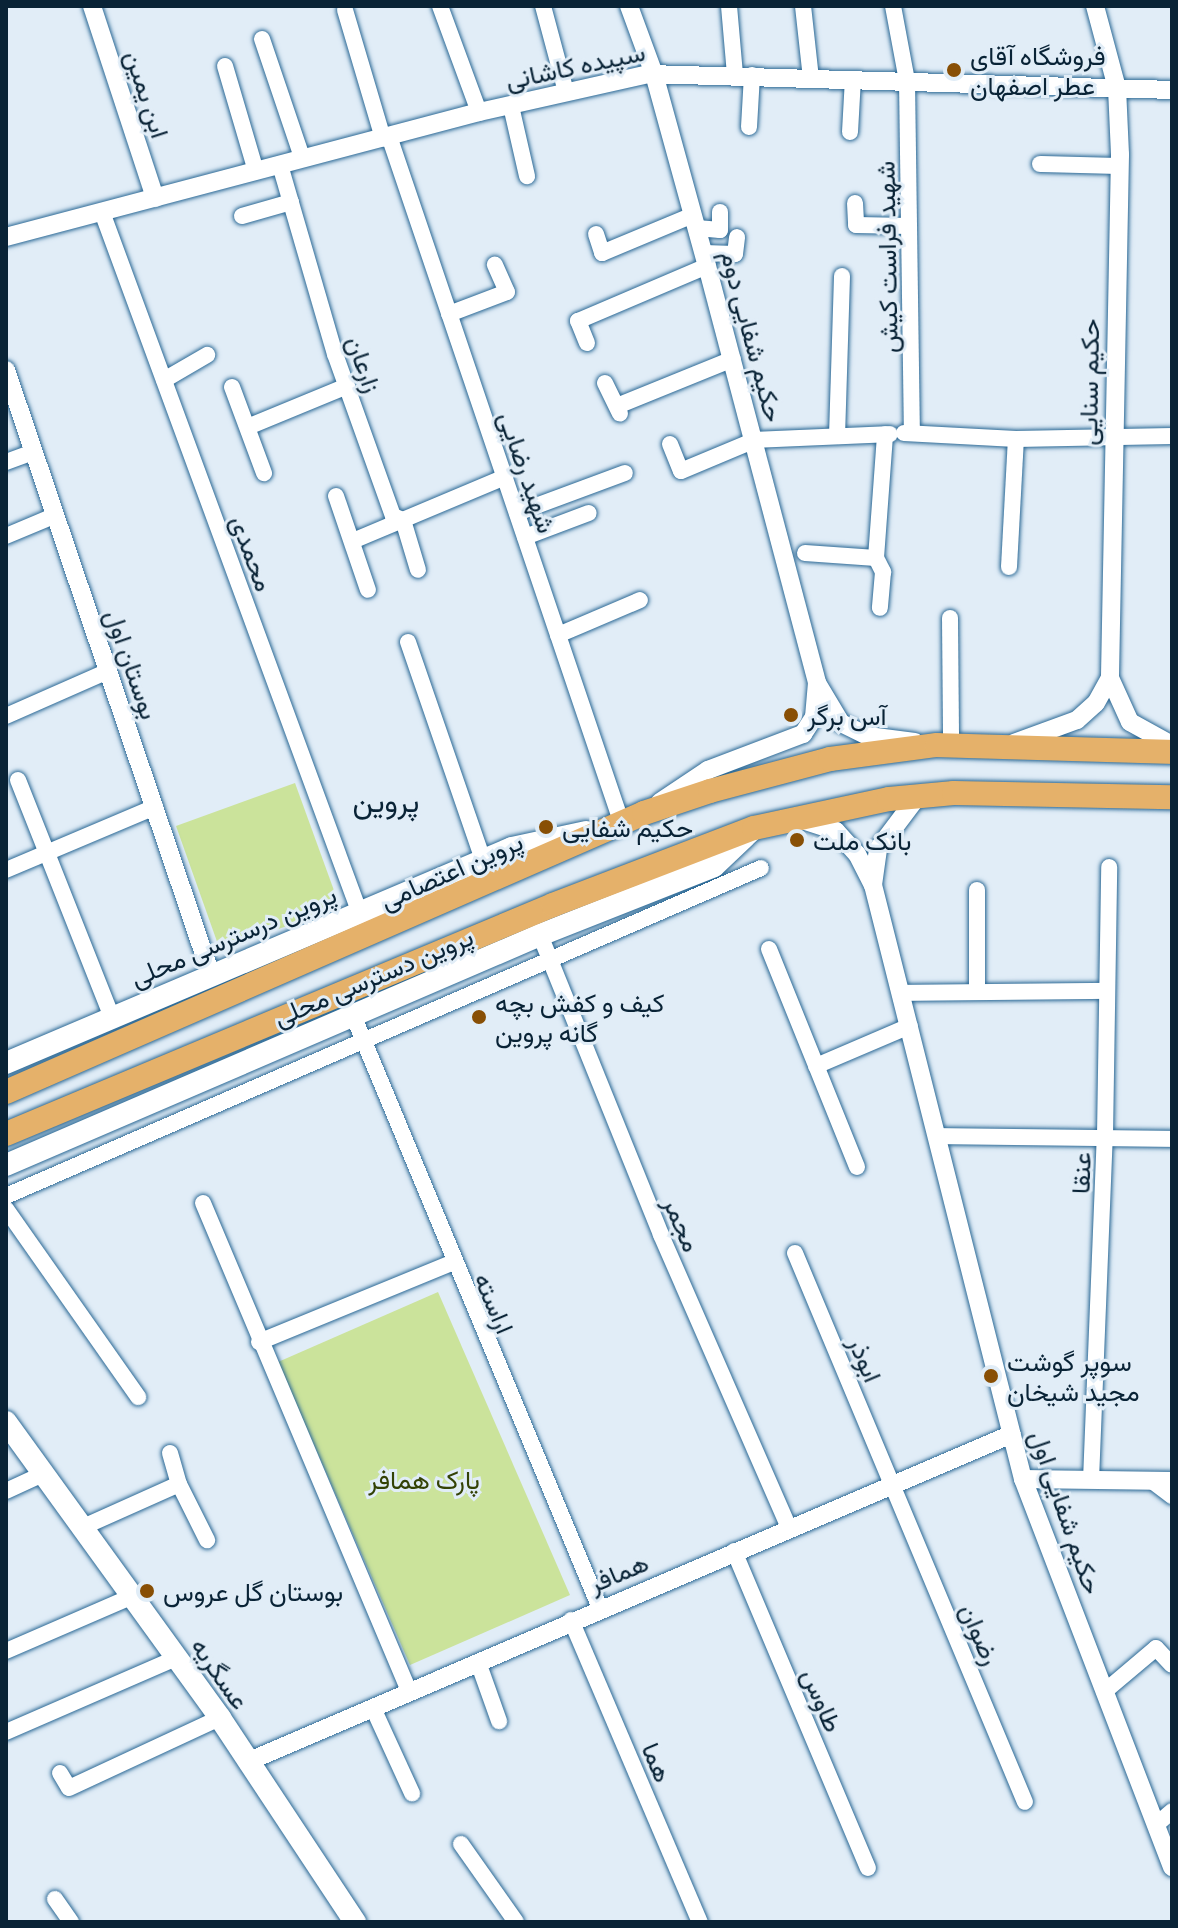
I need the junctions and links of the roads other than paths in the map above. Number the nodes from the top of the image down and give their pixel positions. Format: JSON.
{"nodes":[{"id":1,"x":92,"y":6,"type":"edge"},
{"id":2,"x":440,"y":6,"type":"edge"},
{"id":3,"x":543,"y":6,"type":"edge"},
{"id":4,"x":629,"y":6,"type":"edge"},
{"id":5,"x":729,"y":6,"type":"edge"},
{"id":6,"x":803,"y":6,"type":"edge"},
{"id":7,"x":893,"y":6,"type":"edge"},
{"id":8,"x":1095,"y":6,"type":"edge"},
{"id":9,"x":345,"y":10,"type":"dead end"},
{"id":10,"x":262,"y":39,"type":"dead end"},
{"id":11,"x":225,"y":66,"type":"dead end"},
{"id":12,"x":654,"y":74,"type":"junction"},
{"id":13,"x":744,"y":75,"type":"junction"},
{"id":14,"x":811,"y":78,"type":"junction"},
{"id":15,"x":853,"y":79,"type":"junction"},
{"id":16,"x":907,"y":81,"type":"junction"},
{"id":17,"x":1117,"y":88,"type":"junction"},
{"id":18,"x":1172,"y":90,"type":"edge"},
{"id":19,"x":566,"y":92,"type":"junction"},
{"id":20,"x":511,"y":106,"type":"junction"},
{"id":21,"x":479,"y":112,"type":"junction"},
{"id":22,"x":749,"y":127,"type":"dead end"},
{"id":23,"x":850,"y":132,"type":"dead end"},
{"id":24,"x":386,"y":137,"type":"junction"},
{"id":25,"x":302,"y":157,"type":"junction"},
{"id":26,"x":1040,"y":164,"type":"dead end"},
{"id":27,"x":280,"y":165,"type":"junction"},
{"id":28,"x":1120,"y":166,"type":"junction"},
{"id":29,"x":256,"y":171,"type":"junction"},
{"id":30,"x":527,"y":176,"type":"dead end"},
{"id":31,"x":155,"y":198,"type":"junction"},
{"id":32,"x":291,"y":202,"type":"junction"},
{"id":33,"x":855,"y":203,"type":"dead end"},
{"id":34,"x":102,"y":212,"type":"junction"},
{"id":35,"x":720,"y":212,"type":"dead end"},
{"id":36,"x":242,"y":216,"type":"dead end"},
{"id":37,"x":695,"y":222,"type":"junction"},
{"id":38,"x":909,"y":226,"type":"junction"},
{"id":39,"x":596,"y":234,"type":"dead end"},
{"id":40,"x":6,"y":237,"type":"edge"},
{"id":41,"x":737,"y":237,"type":"dead end"},
{"id":42,"x":706,"y":259,"type":"junction"},
{"id":43,"x":495,"y":265,"type":"dead end"},
{"id":44,"x":842,"y":276,"type":"dead end"},
{"id":45,"x":449,"y":314,"type":"junction"},
{"id":46,"x":587,"y":343,"type":"dead end"},
{"id":47,"x":207,"y":355,"type":"dead end"},
{"id":48,"x":733,"y":359,"type":"junction"},
{"id":49,"x":6,"y":370,"type":"edge"},
{"id":50,"x":164,"y":380,"type":"junction"},
{"id":51,"x":605,"y":383,"type":"dead end"},
{"id":52,"x":347,"y":386,"type":"junction"},
{"id":53,"x":232,"y":387,"type":"dead end"},
{"id":54,"x":250,"y":426,"type":"junction"},
{"id":55,"x":898,"y":433,"type":"junction"},
{"id":56,"x":1112,"y":435,"type":"junction"},
{"id":57,"x":837,"y":436,"type":"junction"},
{"id":58,"x":1172,"y":436,"type":"edge"},
{"id":59,"x":1016,"y":439,"type":"junction"},
{"id":60,"x":755,"y":440,"type":"junction"},
{"id":61,"x":670,"y":444,"type":"dead end"},
{"id":62,"x":33,"y":452,"type":"junction"},
{"id":63,"x":6,"y":462,"type":"edge"},
{"id":64,"x":264,"y":473,"type":"dead end"},
{"id":65,"x":625,"y":473,"type":"dead end"},
{"id":66,"x":505,"y":477,"type":"junction"},
{"id":67,"x":336,"y":496,"type":"dead end"},
{"id":68,"x":517,"y":513,"type":"junction"},
{"id":69,"x":589,"y":513,"type":"dead end"},
{"id":70,"x":56,"y":515,"type":"junction"},
{"id":71,"x":403,"y":520,"type":"junction"},
{"id":72,"x":6,"y":536,"type":"edge"},
{"id":73,"x":525,"y":537,"type":"junction"},
{"id":74,"x":355,"y":540,"type":"junction"},
{"id":75,"x":805,"y":553,"type":"dead end"},
{"id":76,"x":876,"y":558,"type":"junction"},
{"id":77,"x":1009,"y":567,"type":"dead end"},
{"id":78,"x":418,"y":570,"type":"dead end"},
{"id":79,"x":368,"y":590,"type":"dead end"},
{"id":80,"x":640,"y":600,"type":"dead end"},
{"id":81,"x":880,"y":608,"type":"dead end"},
{"id":82,"x":950,"y":618,"type":"dead end"},
{"id":83,"x":558,"y":635,"type":"junction"},
{"id":84,"x":408,"y":642,"type":"dead end"},
{"id":85,"x":108,"y":671,"type":"junction"},
{"id":86,"x":1110,"y":678,"type":"junction"},
{"id":87,"x":817,"y":683,"type":"junction"},
{"id":88,"x":6,"y":716,"type":"edge"},
{"id":89,"x":944,"y":745,"type":"junction"},
{"id":90,"x":1172,"y":745,"type":"edge"},
{"id":91,"x":1003,"y":746,"type":"junction"},
{"id":92,"x":1172,"y":752,"type":"edge"},
{"id":93,"x":18,"y":780,"type":"dead end"},
{"id":94,"x":918,"y":796,"type":"junction"},
{"id":95,"x":1172,"y":797,"type":"edge"},
{"id":96,"x":155,"y":807,"type":"junction"},
{"id":97,"x":793,"y":817,"type":"junction"},
{"id":98,"x":633,"y":818,"type":"junction"},
{"id":99,"x":754,"y":828,"type":"junction"},
{"id":100,"x":47,"y":853,"type":"junction"},
{"id":101,"x":483,"y":860,"type":"junction"},
{"id":102,"x":1109,"y":867,"type":"dead end"},
{"id":103,"x":761,"y":868,"type":"dead end"},
{"id":104,"x":6,"y":870,"type":"edge"},
{"id":105,"x":873,"y":885,"type":"junction"},
{"id":106,"x":977,"y":890,"type":"dead end"},
{"id":107,"x":359,"y":911,"type":"junction"},
{"id":108,"x":540,"y":935,"type":"junction"},
{"id":109,"x":769,"y":949,"type":"dead end"},
{"id":110,"x":551,"y":960,"type":"junction"},
{"id":111,"x":211,"y":975,"type":"junction"},
{"id":112,"x":1107,"y":991,"type":"junction"},
{"id":113,"x":977,"y":992,"type":"junction"},
{"id":114,"x":900,"y":993,"type":"junction"},
{"id":115,"x":353,"y":1015,"type":"junction"},
{"id":116,"x":112,"y":1018,"type":"junction"},
{"id":117,"x":910,"y":1026,"type":"junction"},
{"id":118,"x":360,"y":1042,"type":"junction"},
{"id":119,"x":6,"y":1063,"type":"edge"},
{"id":120,"x":816,"y":1066,"type":"junction"},
{"id":121,"x":6,"y":1092,"type":"edge"},
{"id":122,"x":6,"y":1134,"type":"edge"},
{"id":123,"x":939,"y":1136,"type":"junction"},
{"id":124,"x":1105,"y":1136,"type":"junction"},
{"id":125,"x":1172,"y":1139,"type":"edge"},
{"id":126,"x":6,"y":1165,"type":"edge"},
{"id":127,"x":857,"y":1167,"type":"dead end"},
{"id":128,"x":6,"y":1196,"type":"edge"},
{"id":129,"x":203,"y":1203,"type":"dead end"},
{"id":130,"x":6,"y":1209,"type":"edge"},
{"id":131,"x":795,"y":1253,"type":"dead end"},
{"id":132,"x":452,"y":1263,"type":"junction"},
{"id":133,"x":259,"y":1342,"type":"junction"},
{"id":134,"x":138,"y":1397,"type":"dead end"},
{"id":135,"x":6,"y":1422,"type":"edge"},
{"id":136,"x":1012,"y":1434,"type":"junction"},
{"id":137,"x":170,"y":1453,"type":"dead end"},
{"id":138,"x":45,"y":1473,"type":"junction"},
{"id":139,"x":1023,"y":1479,"type":"junction"},
{"id":140,"x":1091,"y":1480,"type":"junction"},
{"id":141,"x":1152,"y":1481,"type":"junction"},
{"id":142,"x":1172,"y":1481,"type":"edge"},
{"id":143,"x":179,"y":1484,"type":"junction"},
{"id":144,"x":892,"y":1484,"type":"junction"},
{"id":145,"x":6,"y":1491,"type":"edge"},
{"id":146,"x":1172,"y":1496,"type":"edge"},
{"id":147,"x":83,"y":1527,"type":"junction"},
{"id":148,"x":789,"y":1528,"type":"junction"},
{"id":149,"x":207,"y":1540,"type":"dead end"},
{"id":150,"x":734,"y":1551,"type":"junction"},
{"id":151,"x":133,"y":1596,"type":"junction"},
{"id":152,"x":600,"y":1608,"type":"junction"},
{"id":153,"x":571,"y":1620,"type":"junction"},
{"id":154,"x":6,"y":1651,"type":"edge"},
{"id":155,"x":176,"y":1658,"type":"junction"},
{"id":156,"x":478,"y":1662,"type":"junction"},
{"id":157,"x":1172,"y":1665,"type":"edge"},
{"id":158,"x":409,"y":1691,"type":"junction"},
{"id":159,"x":1104,"y":1692,"type":"junction"},
{"id":160,"x":373,"y":1708,"type":"junction"},
{"id":161,"x":220,"y":1718,"type":"junction"},
{"id":162,"x":499,"y":1721,"type":"dead end"},
{"id":163,"x":6,"y":1732,"type":"edge"},
{"id":164,"x":247,"y":1762,"type":"junction"},
{"id":165,"x":60,"y":1773,"type":"dead end"},
{"id":166,"x":412,"y":1793,"type":"dead end"},
{"id":167,"x":1025,"y":1802,"type":"dead end"},
{"id":168,"x":1172,"y":1811,"type":"edge"},
{"id":169,"x":1156,"y":1825,"type":"junction"},
{"id":170,"x":461,"y":1844,"type":"dead end"},
{"id":171,"x":1172,"y":1867,"type":"edge"},
{"id":172,"x":868,"y":1868,"type":"dead end"},
{"id":173,"x":55,"y":1899,"type":"dead end"},
{"id":174,"x":71,"y":1922,"type":"edge"},
{"id":175,"x":355,"y":1922,"type":"edge"},
{"id":176,"x":516,"y":1922,"type":"edge"},
{"id":177,"x":700,"y":1922,"type":"edge"}],
"edges":[{"from":1,"to":31,"type":"street","name":"ابن یمین"},
{"from":2,"to":21,"type":"street"},
{"from":3,"to":19,"type":"street"},
{"from":4,"to":12,"type":"street","name":"حکیم شفایی دوم"},
{"from":5,"to":13,"type":"street"},
{"from":6,"to":14,"type":"street"},
{"from":7,"to":16,"type":"street","name":"شهید فراست کیش"},
{"from":8,"to":17,"type":"street","name":"حکیم سنایی"},
{"from":9,"to":24,"type":"street","name":"شهید رضایی"},
{"from":10,"to":25,"type":"street"},
{"from":11,"to":29,"type":"street"},
{"from":12,"to":13,"type":"street","name":"سپیده کاشانی"},
{"from":12,"to":19,"type":"street","name":"سپیده کاشانی"},
{"from":12,"to":37,"type":"street","name":"حکیم شفایی دوم"},
{"from":13,"to":14,"type":"street","name":"سپیده کاشانی"},
{"from":13,"to":22,"type":"street"},
{"from":14,"to":15,"type":"street","name":"سپیده کاشانی"},
{"from":15,"to":16,"type":"street","name":"سپیده کاشانی"},
{"from":15,"to":23,"type":"street"},
{"from":16,"to":17,"type":"street","name":"سپیده کاشانی"},
{"from":16,"to":38,"type":"street","name":"شهید فراست کیش"},
{"from":17,"to":18,"type":"street","name":"سپیده کاشانی"},
{"from":17,"to":28,"type":"street","name":"حکیم سنایی"},
{"from":19,"to":20,"type":"street","name":"سپیده کاشانی"},
{"from":20,"to":21,"type":"street","name":"سپیده کاشانی"},
{"from":20,"to":30,"type":"street"},
{"from":21,"to":24,"type":"street","name":"سپیده کاشانی"},
{"from":24,"to":25,"type":"street","name":"سپیده کاشانی"},
{"from":24,"to":45,"type":"street","name":"شهید رضایی"},
{"from":25,"to":27,"type":"street","name":"سپیده کاشانی"},
{"from":26,"to":28,"type":"street"},
{"from":27,"to":29,"type":"street","name":"سپیده کاشانی"},
{"from":27,"to":32,"type":"street","name":"زارعان"},
{"from":28,"to":56,"type":"street","name":"حکیم سنایی"},
{"from":29,"to":31,"type":"street","name":"سپیده کاشانی"},
{"from":31,"to":34,"type":"street","name":"سپیده کاشانی"},
{"from":32,"to":36,"type":"street"},
{"from":32,"to":52,"type":"street","name":"زارعان"},
{"from":33,"to":38,"type":"street"},
{"from":34,"to":40,"type":"street","name":"سپیده کاشانی"},
{"from":34,"to":50,"type":"street","name":"محمدی"},
{"from":35,"to":37,"type":"street"},
{"from":37,"to":39,"type":"street"},
{"from":37,"to":42,"type":"street","name":"حکیم شفایی دوم"},
{"from":38,"to":55,"type":"street","name":"شهید فراست کیش"},
{"from":41,"to":42,"type":"street"},
{"from":42,"to":46,"type":"street"},
{"from":42,"to":48,"type":"street","name":"حکیم شفایی دوم"},
{"from":43,"to":45,"type":"street"},
{"from":44,"to":57,"type":"street"},
{"from":45,"to":66,"type":"street","name":"شهید رضایی"},
{"from":47,"to":50,"type":"street"},
{"from":48,"to":51,"type":"street"},
{"from":48,"to":60,"type":"street","name":"حکیم شفایی دوم"},
{"from":49,"to":62,"type":"street","name":"بوستان اول"},
{"from":50,"to":107,"type":"street","name":"محمدی"},
{"from":52,"to":54,"type":"street"},
{"from":52,"to":71,"type":"street","name":"زارعان"},
{"from":53,"to":54,"type":"street"},
{"from":54,"to":64,"type":"street"},
{"from":55,"to":57,"type":"street"},
{"from":55,"to":59,"type":"street"},
{"from":55,"to":76,"type":"street","name":"شهید فراست کیش"},
{"from":56,"to":58,"type":"street"},
{"from":56,"to":59,"type":"street"},
{"from":56,"to":86,"type":"street","name":"حکیم سنایی"},
{"from":57,"to":60,"type":"street"},
{"from":59,"to":77,"type":"street"},
{"from":60,"to":61,"type":"street"},
{"from":60,"to":87,"type":"street","name":"حکیم شفایی دوم"},
{"from":62,"to":63,"type":"street"},
{"from":62,"to":70,"type":"street","name":"بوستان اول"},
{"from":65,"to":68,"type":"street"},
{"from":66,"to":68,"type":"street","name":"شهید رضایی"},
{"from":66,"to":71,"type":"street"},
{"from":67,"to":74,"type":"street"},
{"from":68,"to":73,"type":"street","name":"شهید رضایی"},
{"from":69,"to":73,"type":"street"},
{"from":70,"to":72,"type":"street"},
{"from":70,"to":85,"type":"street","name":"بوستان اول"},
{"from":71,"to":74,"type":"street"},
{"from":71,"to":78,"type":"street","name":"زارعان"},
{"from":73,"to":83,"type":"street","name":"شهید رضایی"},
{"from":74,"to":79,"type":"street"},
{"from":75,"to":76,"type":"street"},
{"from":76,"to":81,"type":"street","name":"شهید فراست کیش"},
{"from":80,"to":83,"type":"street"},
{"from":82,"to":89,"type":"street"},
{"from":83,"to":98,"type":"street","name":"شهید رضایی"},
{"from":84,"to":101,"type":"street"},
{"from":85,"to":88,"type":"street"},
{"from":85,"to":96,"type":"street","name":"بوستان اول"},
{"from":86,"to":90,"type":"street"},
{"from":86,"to":91,"type":"street"},
{"from":87,"to":89,"type":"street"},
{"from":87,"to":98,"type":"street"},
{"from":89,"to":91,"type":"main road","name":"پروین اعتصامی"},
{"from":89,"to":98,"type":"main road","name":"پروین اعتصامی"},
{"from":91,"to":92,"type":"main road","name":"پروین اعتصامی"},
{"from":93,"to":100,"type":"street"},
{"from":94,"to":95,"type":"main road"},
{"from":94,"to":97,"type":"main road"},
{"from":94,"to":105,"type":"street"},
{"from":96,"to":100,"type":"street"},
{"from":96,"to":111,"type":"street","name":"بوستان اول"},
{"from":97,"to":99,"type":"main road"},
{"from":97,"to":105,"type":"street"},
{"from":98,"to":101,"type":"main road","name":"پروین درسترسی محلی"},
{"from":98,"to":121,"type":"main road","name":"پروین اعتصامی"},
{"from":99,"to":108,"type":"main road","name":"پروین دسترسی محلی"},
{"from":99,"to":122,"type":"main road"},
{"from":100,"to":104,"type":"street"},
{"from":100,"to":116,"type":"street"},
{"from":101,"to":107,"type":"main road","name":"پروین درسترسی محلی"},
{"from":102,"to":112,"type":"street","name":"عنقا"},
{"from":103,"to":110,"type":"street"},
{"from":105,"to":114,"type":"street","name":"حکیم شفایی اول"},
{"from":106,"to":113,"type":"street"},
{"from":107,"to":111,"type":"main road","name":"پروین درسترسی محلی"},
{"from":108,"to":110,"type":"street","name":"مجمر"},
{"from":108,"to":115,"type":"main road","name":"پروین دسترسی محلی"},
{"from":109,"to":120,"type":"street"},
{"from":110,"to":118,"type":"street"},
{"from":110,"to":148,"type":"street","name":"مجمر"},
{"from":111,"to":116,"type":"main road","name":"پروین درسترسی محلی"},
{"from":112,"to":113,"type":"street"},
{"from":112,"to":124,"type":"street","name":"عنقا"},
{"from":113,"to":114,"type":"street"},
{"from":114,"to":117,"type":"street","name":"حکیم شفایی اول"},
{"from":115,"to":118,"type":"street","name":"اراسته"},
{"from":115,"to":126,"type":"main road","name":"پروین دسترسی محلی"},
{"from":116,"to":119,"type":"main road","name":"پروین درسترسی محلی"},
{"from":117,"to":120,"type":"street"},
{"from":117,"to":123,"type":"street","name":"حکیم شفایی اول"},
{"from":118,"to":128,"type":"street"},
{"from":118,"to":132,"type":"street","name":"اراسته"},
{"from":120,"to":127,"type":"street"},
{"from":123,"to":124,"type":"street"},
{"from":123,"to":136,"type":"street","name":"حکیم شفایی اول"},
{"from":124,"to":125,"type":"street"},
{"from":124,"to":140,"type":"street","name":"عنقا"},
{"from":129,"to":133,"type":"street"},
{"from":130,"to":134,"type":"street"},
{"from":131,"to":144,"type":"street","name":"ابوذر"},
{"from":132,"to":133,"type":"street"},
{"from":132,"to":152,"type":"street","name":"اراسته"},
{"from":133,"to":158,"type":"street"},
{"from":135,"to":138,"type":"main road","name":"عسگریه"},
{"from":136,"to":139,"type":"street","name":"حکیم شفایی اول"},
{"from":136,"to":144,"type":"street","name":"همافر"},
{"from":137,"to":143,"type":"street"},
{"from":138,"to":145,"type":"street"},
{"from":138,"to":147,"type":"main road","name":"عسگریه"},
{"from":139,"to":140,"type":"street"},
{"from":139,"to":159,"type":"street","name":"حکیم شفایی اول"},
{"from":140,"to":141,"type":"street"},
{"from":141,"to":142,"type":"street"},
{"from":141,"to":146,"type":"street"},
{"from":143,"to":147,"type":"street"},
{"from":143,"to":149,"type":"street"},
{"from":144,"to":148,"type":"street","name":"همافر"},
{"from":144,"to":167,"type":"street","name":"رضوان"},
{"from":147,"to":151,"type":"main road","name":"عسگریه"},
{"from":148,"to":150,"type":"street","name":"همافر"},
{"from":150,"to":152,"type":"street","name":"همافر"},
{"from":150,"to":172,"type":"street","name":"طاوس"},
{"from":151,"to":154,"type":"street"},
{"from":151,"to":155,"type":"main road","name":"عسگریه"},
{"from":152,"to":153,"type":"street","name":"همافر"},
{"from":153,"to":156,"type":"street","name":"همافر"},
{"from":153,"to":177,"type":"street","name":"هما"},
{"from":155,"to":161,"type":"main road","name":"عسگریه"},
{"from":155,"to":163,"type":"street"},
{"from":156,"to":158,"type":"street","name":"همافر"},
{"from":156,"to":162,"type":"street"},
{"from":157,"to":159,"type":"street"},
{"from":158,"to":160,"type":"street","name":"همافر"},
{"from":159,"to":169,"type":"street","name":"حکیم شفایی اول"},
{"from":160,"to":164,"type":"street","name":"همافر"},
{"from":160,"to":166,"type":"street"},
{"from":161,"to":164,"type":"main road","name":"عسگریه"},
{"from":161,"to":165,"type":"street"},
{"from":164,"to":175,"type":"main road","name":"عسگریه"},
{"from":168,"to":169,"type":"street"},
{"from":169,"to":171,"type":"street","name":"حکیم شفایی اول"},
{"from":170,"to":176,"type":"street"},
{"from":173,"to":174,"type":"street"}]}
